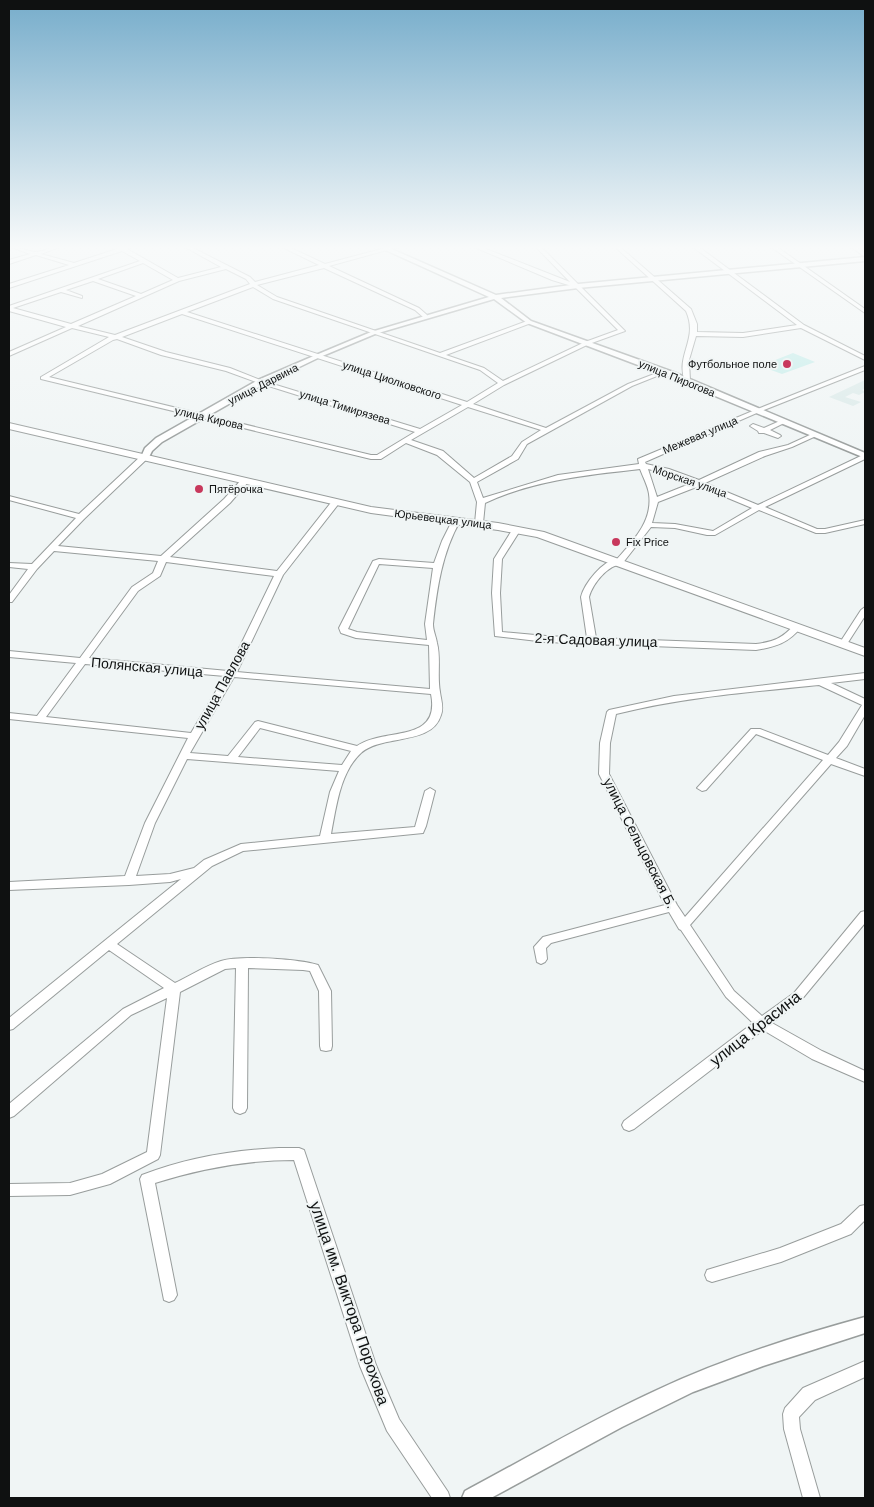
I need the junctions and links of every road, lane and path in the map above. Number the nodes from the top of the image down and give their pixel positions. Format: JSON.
{"nodes":[{"id":1,"x":41,"y":317,"type":"edge"},
{"id":2,"x":91,"y":317,"type":"edge"},
{"id":3,"x":168,"y":317,"type":"edge"},
{"id":4,"x":198,"y":317,"type":"edge"},
{"id":5,"x":329,"y":317,"type":"edge"},
{"id":6,"x":421,"y":317,"type":"edge"},
{"id":7,"x":523,"y":317,"type":"edge"},
{"id":8,"x":609,"y":317,"type":"edge"},
{"id":9,"x":693,"y":317,"type":"edge"},
{"id":10,"x":790,"y":317,"type":"edge"},
{"id":11,"x":529,"y":322,"type":"junction"},
{"id":12,"x":71,"y":326,"type":"junction"},
{"id":13,"x":802,"y":326,"type":"junction"},
{"id":14,"x":373,"y":333,"type":"junction"},
{"id":15,"x":695,"y":334,"type":"junction"},
{"id":16,"x":117,"y":338,"type":"junction"},
{"id":17,"x":586,"y":343,"type":"junction"},
{"id":18,"x":9,"y":354,"type":"edge"},
{"id":19,"x":442,"y":354,"type":"junction"},
{"id":20,"x":318,"y":356,"type":"junction"},
{"id":21,"x":865,"y":358,"type":"edge"},
{"id":22,"x":865,"y":368,"type":"edge"},
{"id":23,"x":664,"y":372,"type":"junction"},
{"id":24,"x":686,"y":381,"type":"junction"},
{"id":25,"x":261,"y":382,"type":"junction"},
{"id":26,"x":502,"y":384,"type":"junction"},
{"id":27,"x":467,"y":404,"type":"junction"},
{"id":28,"x":757,"y":411,"type":"junction"},
{"id":29,"x":201,"y":416,"type":"junction"},
{"id":30,"x":782,"y":422,"type":"junction"},
{"id":31,"x":9,"y":426,"type":"edge"},
{"id":32,"x":753,"y":426,"type":"dead end"},
{"id":33,"x":546,"y":430,"type":"junction"},
{"id":34,"x":762,"y":431,"type":"junction"},
{"id":35,"x":421,"y":432,"type":"junction"},
{"id":36,"x":814,"y":435,"type":"junction"},
{"id":37,"x":778,"y":436,"type":"dead end"},
{"id":38,"x":407,"y":441,"type":"junction"},
{"id":39,"x":865,"y":456,"type":"edge"},
{"id":40,"x":145,"y":457,"type":"junction"},
{"id":41,"x":643,"y":466,"type":"junction"},
{"id":42,"x":245,"y":481,"type":"junction"},
{"id":43,"x":473,"y":481,"type":"junction"},
{"id":44,"x":699,"y":483,"type":"junction"},
{"id":45,"x":9,"y":498,"type":"edge"},
{"id":46,"x":654,"y":501,"type":"junction"},
{"id":47,"x":336,"y":502,"type":"junction"},
{"id":48,"x":481,"y":502,"type":"junction"},
{"id":49,"x":759,"y":507,"type":"junction"},
{"id":50,"x":81,"y":517,"type":"junction"},
{"id":51,"x":456,"y":521,"type":"junction"},
{"id":52,"x":865,"y":522,"type":"edge"},
{"id":53,"x":479,"y":523,"type":"junction"},
{"id":54,"x":648,"y":525,"type":"junction"},
{"id":55,"x":517,"y":529,"type":"junction"},
{"id":56,"x":52,"y":548,"type":"junction"},
{"id":57,"x":163,"y":559,"type":"junction"},
{"id":58,"x":618,"y":561,"type":"junction"},
{"id":59,"x":9,"y":565,"type":"edge"},
{"id":60,"x":436,"y":566,"type":"junction"},
{"id":61,"x":34,"y":568,"type":"junction"},
{"id":62,"x":279,"y":574,"type":"junction"},
{"id":63,"x":9,"y":600,"type":"edge"},
{"id":64,"x":865,"y":610,"type":"edge"},
{"id":65,"x":797,"y":627,"type":"junction"},
{"id":66,"x":592,"y":639,"type":"junction"},
{"id":67,"x":433,"y":643,"type":"junction"},
{"id":68,"x":843,"y":644,"type":"junction"},
{"id":69,"x":865,"y":652,"type":"edge"},
{"id":70,"x":9,"y":654,"type":"edge"},
{"id":71,"x":81,"y":661,"type":"junction"},
{"id":72,"x":231,"y":674,"type":"junction"},
{"id":73,"x":865,"y":676,"type":"edge"},
{"id":74,"x":821,"y":682,"type":"junction"},
{"id":75,"x":435,"y":692,"type":"junction"},
{"id":76,"x":865,"y":705,"type":"edge"},
{"id":77,"x":9,"y":716,"type":"edge"},
{"id":78,"x":40,"y":719,"type":"junction"},
{"id":79,"x":194,"y":736,"type":"junction"},
{"id":80,"x":358,"y":750,"type":"junction"},
{"id":81,"x":185,"y":756,"type":"junction"},
{"id":82,"x":231,"y":759,"type":"junction"},
{"id":83,"x":829,"y":760,"type":"junction"},
{"id":84,"x":345,"y":768,"type":"junction"},
{"id":85,"x":865,"y":772,"type":"edge"},
{"id":86,"x":702,"y":788,"type":"dead end"},
{"id":87,"x":430,"y":791,"type":"dead end"},
{"id":88,"x":325,"y":839,"type":"junction"},
{"id":89,"x":196,"y":871,"type":"junction"},
{"id":90,"x":129,"y":881,"type":"junction"},
{"id":91,"x":9,"y":886,"type":"edge"},
{"id":92,"x":672,"y":907,"type":"junction"},
{"id":93,"x":865,"y":915,"type":"edge"},
{"id":94,"x":683,"y":926,"type":"junction"},
{"id":95,"x":108,"y":944,"type":"junction"},
{"id":96,"x":542,"y":959,"type":"dead end"},
{"id":97,"x":242,"y":963,"type":"junction"},
{"id":98,"x":174,"y":989,"type":"junction"},
{"id":99,"x":762,"y":1023,"type":"junction"},
{"id":100,"x":9,"y":1026,"type":"edge"},
{"id":101,"x":326,"y":1046,"type":"dead end"},
{"id":102,"x":865,"y":1077,"type":"edge"},
{"id":103,"x":240,"y":1108,"type":"dead end"},
{"id":104,"x":9,"y":1112,"type":"edge"},
{"id":105,"x":629,"y":1125,"type":"dead end"},
{"id":106,"x":9,"y":1190,"type":"edge"},
{"id":107,"x":865,"y":1211,"type":"edge"},
{"id":108,"x":712,"y":1275,"type":"dead end"},
{"id":109,"x":169,"y":1295,"type":"dead end"},
{"id":110,"x":865,"y":1325,"type":"edge"},
{"id":111,"x":865,"y":1368,"type":"edge"},
{"id":112,"x":442,"y":1498,"type":"edge"},
{"id":113,"x":472,"y":1498,"type":"edge"},
{"id":114,"x":811,"y":1498,"type":"edge"}],
"edges":[{"from":1,"to":12,"type":"street","name":"улица Тимирязева"},
{"from":2,"to":12,"type":"street"},
{"from":3,"to":16,"type":"street"},
{"from":4,"to":20,"type":"street","name":"улица Циолковского"},
{"from":5,"to":14,"type":"street"},
{"from":6,"to":14,"type":"street","name":"улица Дарвина"},
{"from":7,"to":11,"type":"street","name":"улица Пирогова"},
{"from":8,"to":17,"type":"street"},
{"from":9,"to":15,"type":"street"},
{"from":10,"to":13,"type":"street"},
{"from":11,"to":17,"type":"street","name":"улица Пирогова"},
{"from":11,"to":19,"type":"street"},
{"from":12,"to":16,"type":"street","name":"улица Тимирязева"},
{"from":12,"to":18,"type":"street"},
{"from":13,"to":15,"type":"street"},
{"from":13,"to":21,"type":"street"},
{"from":14,"to":19,"type":"street"},
{"from":14,"to":20,"type":"street","name":"улица Дарвина"},
{"from":15,"to":24,"type":"street"},
{"from":16,"to":25,"type":"street","name":"улица Тимирязева"},
{"from":16,"to":29,"type":"street","name":"улица Кирова"},
{"from":17,"to":23,"type":"street","name":"улица Пирогова"},
{"from":17,"to":26,"type":"street"},
{"from":19,"to":26,"type":"street"},
{"from":20,"to":25,"type":"street","name":"улица Дарвина"},
{"from":20,"to":27,"type":"street","name":"улица Циолковского"},
{"from":22,"to":28,"type":"street","name":"Межевая улица"},
{"from":23,"to":24,"type":"street","name":"улица Пирогова"},
{"from":23,"to":33,"type":"street"},
{"from":24,"to":28,"type":"street","name":"улица Пирогова"},
{"from":25,"to":29,"type":"street","name":"улица Дарвина"},
{"from":25,"to":35,"type":"street","name":"улица Тимирязева"},
{"from":26,"to":27,"type":"street"},
{"from":27,"to":33,"type":"street","name":"улица Циолковского"},
{"from":27,"to":35,"type":"street"},
{"from":28,"to":30,"type":"street","name":"улица Пирогова"},
{"from":28,"to":41,"type":"street","name":"Межевая улица"},
{"from":29,"to":38,"type":"street","name":"улица Кирова"},
{"from":29,"to":40,"type":"street","name":"улица Дарвина"},
{"from":30,"to":34,"type":"street"},
{"from":30,"to":36,"type":"street","name":"улица Пирогова"},
{"from":31,"to":40,"type":"main road","name":"Юрьевецкая улица"},
{"from":32,"to":34,"type":"street"},
{"from":33,"to":43,"type":"street"},
{"from":34,"to":37,"type":"street"},
{"from":35,"to":38,"type":"street"},
{"from":36,"to":39,"type":"street","name":"улица Пирогова"},
{"from":36,"to":44,"type":"street"},
{"from":38,"to":43,"type":"street"},
{"from":39,"to":49,"type":"street"},
{"from":40,"to":42,"type":"main road","name":"Юрьевецкая улица"},
{"from":40,"to":50,"type":"street"},
{"from":41,"to":44,"type":"street","name":"Морская улица"},
{"from":41,"to":46,"type":"street"},
{"from":41,"to":48,"type":"street","name":"Морская улица"},
{"from":42,"to":47,"type":"main road","name":"Юрьевецкая улица"},
{"from":42,"to":57,"type":"street"},
{"from":43,"to":48,"type":"street"},
{"from":44,"to":46,"type":"street"},
{"from":44,"to":49,"type":"street","name":"Морская улица"},
{"from":45,"to":50,"type":"street"},
{"from":46,"to":54,"type":"street"},
{"from":47,"to":51,"type":"main road","name":"Юрьевецкая улица"},
{"from":47,"to":62,"type":"street","name":"улица Павлова"},
{"from":48,"to":53,"type":"street"},
{"from":49,"to":52,"type":"street","name":"Морская улица"},
{"from":49,"to":54,"type":"street"},
{"from":50,"to":56,"type":"street"},
{"from":51,"to":53,"type":"main road","name":"Юрьевецкая улица"},
{"from":51,"to":60,"type":"street"},
{"from":53,"to":55,"type":"main road","name":"Юрьевецкая улица"},
{"from":54,"to":58,"type":"street"},
{"from":55,"to":58,"type":"main road","name":"Юрьевецкая улица"},
{"from":55,"to":66,"type":"street","name":"2-я Садовая улица"},
{"from":56,"to":57,"type":"street"},
{"from":56,"to":61,"type":"street"},
{"from":57,"to":62,"type":"street"},
{"from":57,"to":71,"type":"street"},
{"from":58,"to":65,"type":"main road","name":"Юрьевецкая улица"},
{"from":58,"to":66,"type":"street"},
{"from":59,"to":61,"type":"street"},
{"from":60,"to":67,"type":"street"},
{"from":60,"to":67,"type":"street"},
{"from":61,"to":63,"type":"street"},
{"from":62,"to":72,"type":"street","name":"улица Павлова"},
{"from":64,"to":68,"type":"street"},
{"from":65,"to":66,"type":"street","name":"2-я Садовая улица"},
{"from":65,"to":68,"type":"main road","name":"Юрьевецкая улица"},
{"from":67,"to":75,"type":"street"},
{"from":68,"to":69,"type":"main road","name":"Юрьевецкая улица"},
{"from":70,"to":71,"type":"street","name":"Полянская улица"},
{"from":71,"to":72,"type":"street","name":"Полянская улица"},
{"from":71,"to":78,"type":"street"},
{"from":72,"to":75,"type":"street","name":"Полянская улица"},
{"from":72,"to":79,"type":"street","name":"улица Павлова"},
{"from":73,"to":74,"type":"street","name":"улица Сельцовская Б."},
{"from":74,"to":76,"type":"street"},
{"from":74,"to":92,"type":"street","name":"улица Сельцовская Б."},
{"from":75,"to":80,"type":"street"},
{"from":76,"to":83,"type":"street"},
{"from":77,"to":78,"type":"street"},
{"from":78,"to":79,"type":"street"},
{"from":79,"to":81,"type":"street","name":"улица Павлова"},
{"from":80,"to":82,"type":"street"},
{"from":80,"to":84,"type":"street"},
{"from":81,"to":82,"type":"street"},
{"from":81,"to":90,"type":"street","name":"улица Павлова"},
{"from":82,"to":84,"type":"street"},
{"from":83,"to":85,"type":"street"},
{"from":83,"to":86,"type":"street"},
{"from":83,"to":94,"type":"street"},
{"from":84,"to":88,"type":"street"},
{"from":87,"to":88,"type":"street"},
{"from":88,"to":89,"type":"street"},
{"from":89,"to":90,"type":"street"},
{"from":89,"to":95,"type":"street"},
{"from":90,"to":91,"type":"street"},
{"from":92,"to":94,"type":"street","name":"улица Сельцовская Б."},
{"from":92,"to":96,"type":"street"},
{"from":93,"to":99,"type":"street","name":"улица Красина"},
{"from":94,"to":99,"type":"street","name":"улица Сельцовская Б."},
{"from":95,"to":98,"type":"street"},
{"from":95,"to":100,"type":"street"},
{"from":97,"to":98,"type":"street"},
{"from":97,"to":101,"type":"street"},
{"from":97,"to":103,"type":"street"},
{"from":98,"to":104,"type":"street"},
{"from":98,"to":106,"type":"street"},
{"from":99,"to":102,"type":"street","name":"улица Сельцовская Б."},
{"from":99,"to":105,"type":"street","name":"улица Красина"},
{"from":107,"to":108,"type":"street"},
{"from":109,"to":112,"type":"street","name":"улица им. Виктора Порохова"},
{"from":110,"to":113,"type":"street"},
{"from":111,"to":114,"type":"street"}]}
